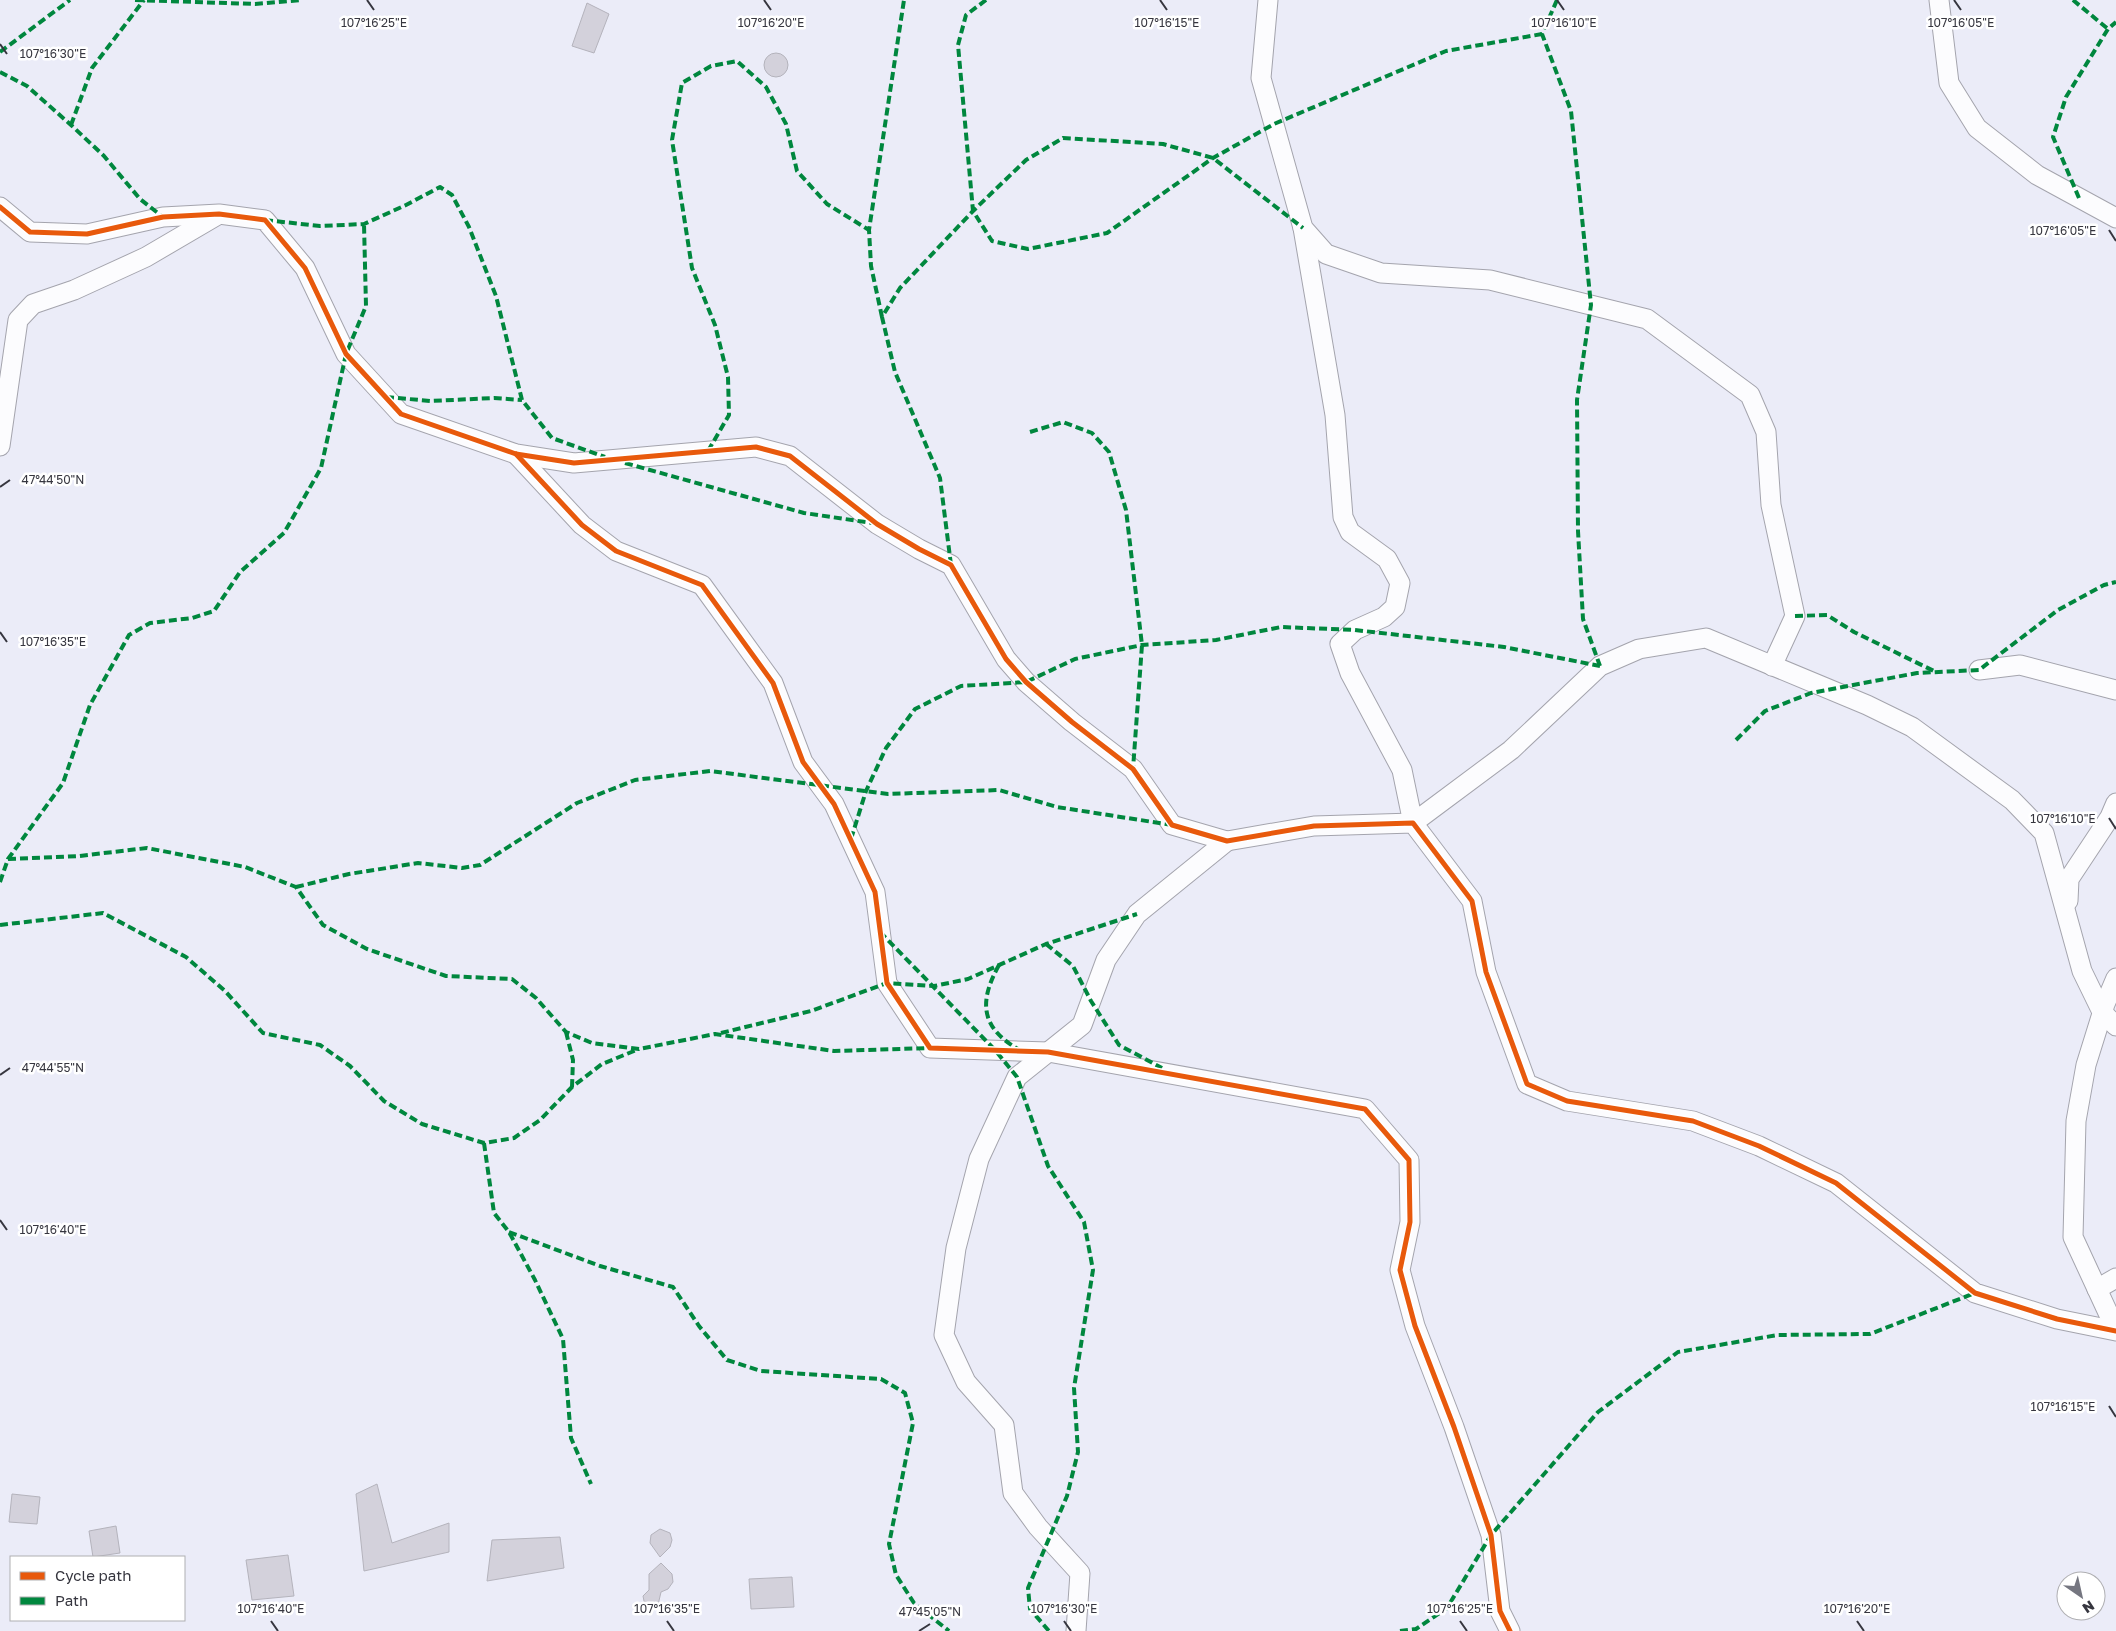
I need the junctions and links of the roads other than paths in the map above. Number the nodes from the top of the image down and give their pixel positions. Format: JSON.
{"nodes":[{"id":1,"x":1268,"y":0,"type":"edge"},
{"id":2,"x":1939,"y":0,"type":"edge"},
{"id":3,"x":0,"y":207,"type":"edge"},
{"id":4,"x":219,"y":214,"type":"junction"},
{"id":5,"x":2116,"y":218,"type":"edge"},
{"id":6,"x":1303,"y":228,"type":"junction"},
{"id":7,"x":0,"y":446,"type":"edge"},
{"id":8,"x":516,"y":454,"type":"junction"},
{"id":9,"x":1772,"y":666,"type":"junction"},
{"id":10,"x":1979,"y":670,"type":"dead end"},
{"id":11,"x":2116,"y":690,"type":"edge"},
{"id":12,"x":2116,"y":803,"type":"edge"},
{"id":13,"x":1413,"y":823,"type":"junction"},
{"id":14,"x":1228,"y":841,"type":"junction"},
{"id":15,"x":2068,"y":918,"type":"junction"},
{"id":16,"x":2116,"y":978,"type":"edge"},
{"id":17,"x":2102,"y":1012,"type":"junction"},
{"id":18,"x":2116,"y":1026,"type":"edge"},
{"id":19,"x":1048,"y":1052,"type":"junction"},
{"id":20,"x":2116,"y":1278,"type":"edge"},
{"id":21,"x":2097,"y":1289,"type":"junction"},
{"id":22,"x":2116,"y":1331,"type":"edge"},
{"id":23,"x":1076,"y":1631,"type":"edge"},
{"id":24,"x":1510,"y":1631,"type":"edge"}],
"edges":[{"from":1,"to":6,"type":"street"},
{"from":2,"to":5,"type":"street"},
{"from":3,"to":4,"type":"street"},
{"from":4,"to":7,"type":"street"},
{"from":4,"to":8,"type":"street"},
{"from":6,"to":9,"type":"street"},
{"from":6,"to":13,"type":"street"},
{"from":8,"to":14,"type":"street"},
{"from":8,"to":19,"type":"street"},
{"from":9,"to":13,"type":"street"},
{"from":9,"to":15,"type":"street"},
{"from":10,"to":11,"type":"street"},
{"from":12,"to":15,"type":"street"},
{"from":13,"to":14,"type":"street"},
{"from":13,"to":22,"type":"street"},
{"from":14,"to":19,"type":"street"},
{"from":15,"to":17,"type":"street"},
{"from":16,"to":17,"type":"street"},
{"from":17,"to":18,"type":"street"},
{"from":17,"to":21,"type":"street"},
{"from":19,"to":23,"type":"street"},
{"from":19,"to":24,"type":"street"},
{"from":20,"to":21,"type":"street"},
{"from":21,"to":22,"type":"street"}]}
